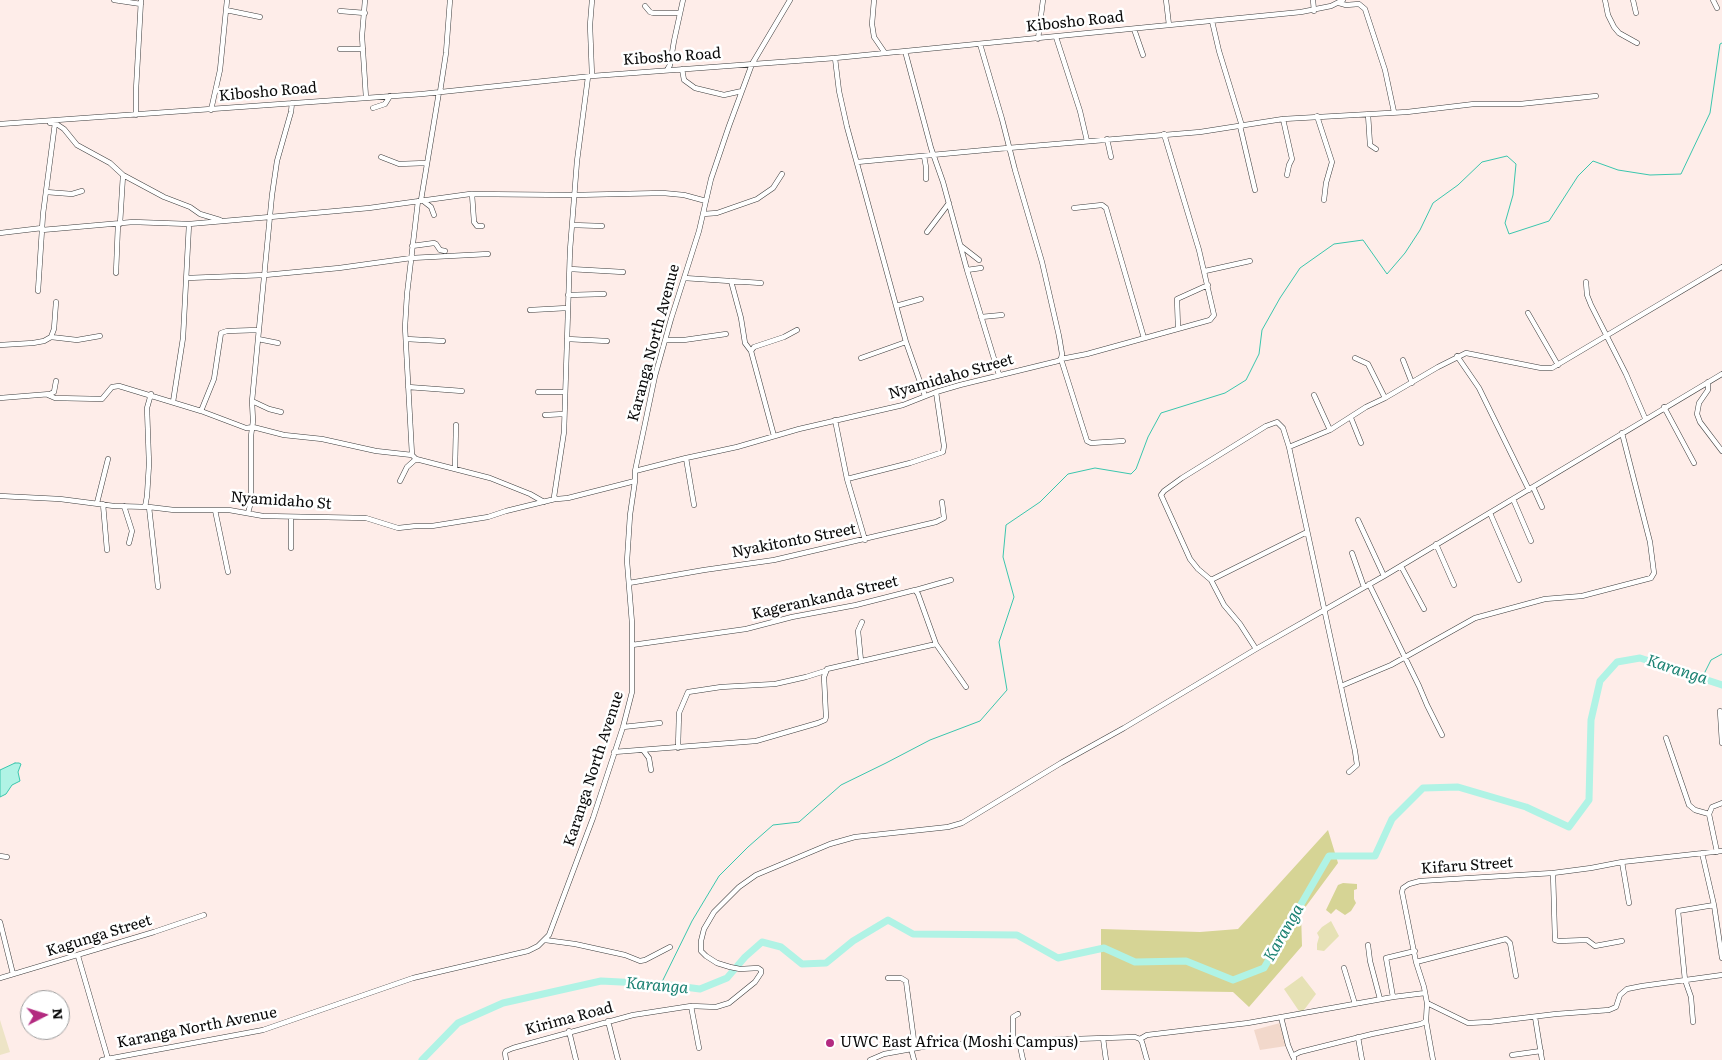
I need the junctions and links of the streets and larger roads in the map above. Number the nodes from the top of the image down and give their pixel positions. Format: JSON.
{"nodes":[{"id":1,"x":114,"y":0,"type":"edge"},
{"id":2,"x":226,"y":0,"type":"edge"},
{"id":3,"x":365,"y":0,"type":"edge"},
{"id":4,"x":450,"y":0,"type":"edge"},
{"id":5,"x":592,"y":0,"type":"edge"},
{"id":6,"x":683,"y":0,"type":"edge"},
{"id":7,"x":790,"y":0,"type":"edge"},
{"id":8,"x":874,"y":0,"type":"edge"},
{"id":9,"x":1043,"y":0,"type":"edge"},
{"id":10,"x":1166,"y":0,"type":"edge"},
{"id":11,"x":1313,"y":0,"type":"edge"},
{"id":12,"x":1605,"y":0,"type":"edge"},
{"id":13,"x":1633,"y":0,"type":"edge"},
{"id":14,"x":1713,"y":0,"type":"edge"},
{"id":15,"x":141,"y":2,"type":"edge"},
{"id":16,"x":1341,"y":2,"type":"edge"},
{"id":17,"x":645,"y":6,"type":"dead end"},
{"id":18,"x":1717,"y":8,"type":"dead end"},
{"id":19,"x":226,"y":10,"type":"junction"},
{"id":20,"x":340,"y":11,"type":"dead end"},
{"id":21,"x":1314,"y":11,"type":"junction"},
{"id":22,"x":364,"y":13,"type":"junction"},
{"id":23,"x":680,"y":13,"type":"junction"},
{"id":24,"x":1636,"y":13,"type":"dead end"},
{"id":25,"x":260,"y":17,"type":"dead end"},
{"id":26,"x":1212,"y":21,"type":"junction"},
{"id":27,"x":1169,"y":25,"type":"junction"},
{"id":28,"x":1134,"y":29,"type":"junction"},
{"id":29,"x":1056,"y":36,"type":"junction"},
{"id":30,"x":1038,"y":39,"type":"junction"},
{"id":31,"x":1637,"y":43,"type":"dead end"},
{"id":32,"x":980,"y":44,"type":"junction"},
{"id":33,"x":363,"y":48,"type":"junction"},
{"id":34,"x":340,"y":50,"type":"dead end"},
{"id":35,"x":905,"y":51,"type":"junction"},
{"id":36,"x":885,"y":53,"type":"junction"},
{"id":37,"x":1142,"y":55,"type":"dead end"},
{"id":38,"x":835,"y":58,"type":"junction"},
{"id":39,"x":752,"y":64,"type":"junction"},
{"id":40,"x":682,"y":69,"type":"junction"},
{"id":41,"x":667,"y":70,"type":"junction"},
{"id":42,"x":590,"y":77,"type":"junction"},
{"id":43,"x":742,"y":91,"type":"junction"},
{"id":44,"x":439,"y":92,"type":"junction"},
{"id":45,"x":390,"y":96,"type":"junction"},
{"id":46,"x":1596,"y":96,"type":"dead end"},
{"id":47,"x":366,"y":98,"type":"junction"},
{"id":48,"x":292,"y":104,"type":"junction"},
{"id":49,"x":373,"y":108,"type":"dead end"},
{"id":50,"x":211,"y":110,"type":"junction"},
{"id":51,"x":1394,"y":112,"type":"junction"},
{"id":52,"x":1368,"y":114,"type":"junction"},
{"id":53,"x":136,"y":115,"type":"junction"},
{"id":54,"x":1317,"y":116,"type":"junction"},
{"id":55,"x":1283,"y":119,"type":"junction"},
{"id":56,"x":23,"y":122,"type":"junction"},
{"id":57,"x":55,"y":123,"type":"junction"},
{"id":58,"x":0,"y":124,"type":"edge"},
{"id":59,"x":1241,"y":126,"type":"junction"},
{"id":60,"x":1164,"y":134,"type":"junction"},
{"id":61,"x":1107,"y":139,"type":"junction"},
{"id":62,"x":1087,"y":140,"type":"junction"},
{"id":63,"x":1009,"y":147,"type":"junction"},
{"id":64,"x":1376,"y":149,"type":"dead end"},
{"id":65,"x":934,"y":155,"type":"junction"},
{"id":66,"x":924,"y":156,"type":"junction"},
{"id":67,"x":381,"y":157,"type":"dead end"},
{"id":68,"x":1110,"y":157,"type":"dead end"},
{"id":69,"x":857,"y":162,"type":"junction"},
{"id":70,"x":426,"y":164,"type":"junction"},
{"id":71,"x":782,"y":174,"type":"dead end"},
{"id":72,"x":124,"y":175,"type":"junction"},
{"id":73,"x":1287,"y":175,"type":"dead end"},
{"id":74,"x":926,"y":179,"type":"dead end"},
{"id":75,"x":1255,"y":190,"type":"dead end"},
{"id":76,"x":46,"y":192,"type":"junction"},
{"id":77,"x":82,"y":192,"type":"dead end"},
{"id":78,"x":472,"y":194,"type":"junction"},
{"id":79,"x":574,"y":195,"type":"junction"},
{"id":80,"x":420,"y":200,"type":"junction"},
{"id":81,"x":1324,"y":200,"type":"dead end"},
{"id":82,"x":706,"y":201,"type":"junction"},
{"id":83,"x":949,"y":203,"type":"junction"},
{"id":84,"x":1074,"y":208,"type":"dead end"},
{"id":85,"x":703,"y":214,"type":"junction"},
{"id":86,"x":434,"y":215,"type":"dead end"},
{"id":87,"x":270,"y":217,"type":"junction"},
{"id":88,"x":222,"y":221,"type":"junction"},
{"id":89,"x":119,"y":224,"type":"junction"},
{"id":90,"x":189,"y":224,"type":"junction"},
{"id":91,"x":572,"y":225,"type":"junction"},
{"id":92,"x":482,"y":226,"type":"dead end"},
{"id":93,"x":602,"y":226,"type":"dead end"},
{"id":94,"x":42,"y":229,"type":"junction"},
{"id":95,"x":927,"y":232,"type":"dead end"},
{"id":96,"x":0,"y":233,"type":"edge"},
{"id":97,"x":412,"y":246,"type":"junction"},
{"id":98,"x":961,"y":246,"type":"junction"},
{"id":99,"x":446,"y":251,"type":"dead end"},
{"id":100,"x":488,"y":254,"type":"dead end"},
{"id":101,"x":411,"y":258,"type":"junction"},
{"id":102,"x":979,"y":260,"type":"dead end"},
{"id":103,"x":1250,"y":261,"type":"dead end"},
{"id":104,"x":1722,"y":267,"type":"edge"},
{"id":105,"x":981,"y":268,"type":"dead end"},
{"id":106,"x":570,"y":269,"type":"junction"},
{"id":107,"x":967,"y":270,"type":"junction"},
{"id":108,"x":1204,"y":271,"type":"junction"},
{"id":109,"x":623,"y":272,"type":"dead end"},
{"id":110,"x":116,"y":273,"type":"dead end"},
{"id":111,"x":265,"y":275,"type":"junction"},
{"id":112,"x":187,"y":278,"type":"junction"},
{"id":113,"x":684,"y":278,"type":"junction"},
{"id":114,"x":731,"y":281,"type":"junction"},
{"id":115,"x":1586,"y":282,"type":"dead end"},
{"id":116,"x":761,"y":283,"type":"dead end"},
{"id":117,"x":1208,"y":285,"type":"junction"},
{"id":118,"x":38,"y":291,"type":"dead end"},
{"id":119,"x":604,"y":294,"type":"dead end"},
{"id":120,"x":568,"y":295,"type":"junction"},
{"id":121,"x":921,"y":299,"type":"dead end"},
{"id":122,"x":56,"y":302,"type":"dead end"},
{"id":123,"x":896,"y":306,"type":"junction"},
{"id":124,"x":567,"y":308,"type":"junction"},
{"id":125,"x":530,"y":310,"type":"dead end"},
{"id":126,"x":1528,"y":313,"type":"dead end"},
{"id":127,"x":1002,"y":316,"type":"dead end"},
{"id":128,"x":981,"y":317,"type":"junction"},
{"id":129,"x":1178,"y":328,"type":"junction"},
{"id":130,"x":258,"y":330,"type":"junction"},
{"id":131,"x":797,"y":330,"type":"dead end"},
{"id":132,"x":726,"y":334,"type":"dead end"},
{"id":133,"x":1606,"y":335,"type":"junction"},
{"id":134,"x":100,"y":336,"type":"dead end"},
{"id":135,"x":51,"y":338,"type":"junction"},
{"id":136,"x":1144,"y":338,"type":"junction"},
{"id":137,"x":258,"y":339,"type":"junction"},
{"id":138,"x":567,"y":339,"type":"junction"},
{"id":139,"x":406,"y":340,"type":"junction"},
{"id":140,"x":665,"y":340,"type":"junction"},
{"id":141,"x":443,"y":341,"type":"dead end"},
{"id":142,"x":607,"y":341,"type":"dead end"},
{"id":143,"x":906,"y":342,"type":"junction"},
{"id":144,"x":278,"y":343,"type":"dead end"},
{"id":145,"x":0,"y":345,"type":"edge"},
{"id":146,"x":751,"y":351,"type":"junction"},
{"id":147,"x":1457,"y":356,"type":"junction"},
{"id":148,"x":861,"y":358,"type":"dead end"},
{"id":149,"x":1355,"y":358,"type":"dead end"},
{"id":150,"x":1061,"y":359,"type":"junction"},
{"id":151,"x":1403,"y":360,"type":"dead end"},
{"id":152,"x":1558,"y":365,"type":"junction"},
{"id":153,"x":1722,"y":374,"type":"edge"},
{"id":154,"x":999,"y":375,"type":"junction"},
{"id":155,"x":56,"y":381,"type":"dead end"},
{"id":156,"x":1412,"y":382,"type":"junction"},
{"id":157,"x":1708,"y":382,"type":"junction"},
{"id":158,"x":408,"y":387,"type":"junction"},
{"id":159,"x":462,"y":391,"type":"dead end"},
{"id":160,"x":538,"y":392,"type":"dead end"},
{"id":161,"x":564,"y":392,"type":"junction"},
{"id":162,"x":936,"y":392,"type":"junction"},
{"id":163,"x":151,"y":394,"type":"junction"},
{"id":164,"x":48,"y":395,"type":"junction"},
{"id":165,"x":1314,"y":395,"type":"dead end"},
{"id":166,"x":925,"y":396,"type":"junction"},
{"id":167,"x":0,"y":398,"type":"edge"},
{"id":168,"x":1385,"y":398,"type":"junction"},
{"id":169,"x":173,"y":402,"type":"junction"},
{"id":170,"x":252,"y":402,"type":"junction"},
{"id":171,"x":1664,"y":407,"type":"junction"},
{"id":172,"x":201,"y":411,"type":"junction"},
{"id":173,"x":281,"y":412,"type":"dead end"},
{"id":174,"x":564,"y":414,"type":"junction"},
{"id":175,"x":545,"y":415,"type":"dead end"},
{"id":176,"x":1351,"y":418,"type":"junction"},
{"id":177,"x":1645,"y":418,"type":"junction"},
{"id":178,"x":835,"y":420,"type":"junction"},
{"id":179,"x":456,"y":425,"type":"dead end"},
{"id":180,"x":253,"y":427,"type":"junction"},
{"id":181,"x":1330,"y":430,"type":"junction"},
{"id":182,"x":1622,"y":433,"type":"junction"},
{"id":183,"x":774,"y":436,"type":"junction"},
{"id":184,"x":1123,"y":441,"type":"dead end"},
{"id":185,"x":1361,"y":443,"type":"dead end"},
{"id":186,"x":1289,"y":447,"type":"junction"},
{"id":187,"x":1722,"y":450,"type":"edge"},
{"id":188,"x":412,"y":455,"type":"junction"},
{"id":189,"x":686,"y":458,"type":"junction"},
{"id":190,"x":108,"y":459,"type":"dead end"},
{"id":191,"x":416,"y":459,"type":"junction"},
{"id":192,"x":1694,"y":463,"type":"dead end"},
{"id":193,"x":454,"y":469,"type":"junction"},
{"id":194,"x":635,"y":471,"type":"junction"},
{"id":195,"x":847,"y":479,"type":"junction"},
{"id":196,"x":400,"y":481,"type":"dead end"},
{"id":197,"x":636,"y":481,"type":"junction"},
{"id":198,"x":1531,"y":488,"type":"junction"},
{"id":199,"x":0,"y":496,"type":"edge"},
{"id":200,"x":555,"y":499,"type":"junction"},
{"id":201,"x":1513,"y":499,"type":"junction"},
{"id":202,"x":544,"y":502,"type":"junction"},
{"id":203,"x":942,"y":502,"type":"dead end"},
{"id":204,"x":97,"y":503,"type":"junction"},
{"id":205,"x":104,"y":504,"type":"junction"},
{"id":206,"x":694,"y":505,"type":"dead end"},
{"id":207,"x":124,"y":506,"type":"junction"},
{"id":208,"x":147,"y":507,"type":"junction"},
{"id":209,"x":1542,"y":507,"type":"dead end"},
{"id":210,"x":215,"y":510,"type":"junction"},
{"id":211,"x":1490,"y":513,"type":"junction"},
{"id":212,"x":248,"y":514,"type":"junction"},
{"id":213,"x":291,"y":517,"type":"junction"},
{"id":214,"x":1358,"y":520,"type":"dead end"},
{"id":215,"x":1307,"y":532,"type":"junction"},
{"id":216,"x":865,"y":540,"type":"junction"},
{"id":217,"x":1531,"y":541,"type":"dead end"},
{"id":218,"x":129,"y":542,"type":"dead end"},
{"id":219,"x":1436,"y":544,"type":"junction"},
{"id":220,"x":291,"y":548,"type":"dead end"},
{"id":221,"x":107,"y":550,"type":"dead end"},
{"id":222,"x":1352,"y":553,"type":"dead end"},
{"id":223,"x":1401,"y":566,"type":"junction"},
{"id":224,"x":228,"y":572,"type":"dead end"},
{"id":225,"x":1384,"y":576,"type":"junction"},
{"id":226,"x":951,"y":580,"type":"dead end"},
{"id":227,"x":1211,"y":580,"type":"junction"},
{"id":228,"x":1519,"y":580,"type":"dead end"},
{"id":229,"x":629,"y":583,"type":"junction"},
{"id":230,"x":1366,"y":585,"type":"junction"},
{"id":231,"x":1454,"y":585,"type":"dead end"},
{"id":232,"x":158,"y":587,"type":"dead end"},
{"id":233,"x":916,"y":590,"type":"junction"},
{"id":234,"x":1424,"y":609,"type":"dead end"},
{"id":235,"x":1324,"y":610,"type":"junction"},
{"id":236,"x":862,"y":622,"type":"dead end"},
{"id":237,"x":936,"y":644,"type":"junction"},
{"id":238,"x":632,"y":645,"type":"junction"},
{"id":239,"x":1256,"y":649,"type":"junction"},
{"id":240,"x":1406,"y":658,"type":"junction"},
{"id":241,"x":861,"y":662,"type":"junction"},
{"id":242,"x":826,"y":671,"type":"junction"},
{"id":243,"x":1341,"y":686,"type":"junction"},
{"id":244,"x":966,"y":687,"type":"dead end"},
{"id":245,"x":1720,"y":711,"type":"dead end"},
{"id":246,"x":660,"y":723,"type":"dead end"},
{"id":247,"x":623,"y":727,"type":"junction"},
{"id":248,"x":1442,"y":735,"type":"dead end"},
{"id":249,"x":1666,"y":738,"type":"dead end"},
{"id":250,"x":1722,"y":743,"type":"edge"},
{"id":251,"x":678,"y":748,"type":"junction"},
{"id":252,"x":643,"y":750,"type":"junction"},
{"id":253,"x":614,"y":752,"type":"junction"},
{"id":254,"x":650,"y":770,"type":"dead end"},
{"id":255,"x":1350,"y":772,"type":"dead end"},
{"id":256,"x":1722,"y":803,"type":"edge"},
{"id":257,"x":1710,"y":814,"type":"junction"},
{"id":258,"x":1720,"y":852,"type":"edge"},
{"id":259,"x":1702,"y":853,"type":"junction"},
{"id":260,"x":0,"y":856,"type":"edge"},
{"id":261,"x":7,"y":857,"type":"dead end"},
{"id":262,"x":1622,"y":862,"type":"junction"},
{"id":263,"x":1554,"y":872,"type":"junction"},
{"id":264,"x":1629,"y":903,"type":"dead end"},
{"id":265,"x":1714,"y":905,"type":"junction"},
{"id":266,"x":204,"y":915,"type":"dead end"},
{"id":267,"x":0,"y":922,"type":"edge"},
{"id":268,"x":545,"y":940,"type":"junction"},
{"id":269,"x":1622,"y":941,"type":"dead end"},
{"id":270,"x":1368,"y":945,"type":"dead end"},
{"id":271,"x":670,"y":946,"type":"dead end"},
{"id":272,"x":1415,"y":951,"type":"junction"},
{"id":273,"x":78,"y":956,"type":"junction"},
{"id":274,"x":1722,"y":958,"type":"edge"},
{"id":275,"x":1416,"y":962,"type":"junction"},
{"id":276,"x":1344,"y":968,"type":"dead end"},
{"id":277,"x":13,"y":974,"type":"junction"},
{"id":278,"x":1722,"y":975,"type":"edge"},
{"id":279,"x":1516,"y":976,"type":"dead end"},
{"id":280,"x":0,"y":978,"type":"edge"},
{"id":281,"x":888,"y":978,"type":"dead end"},
{"id":282,"x":1685,"y":980,"type":"junction"},
{"id":283,"x":1425,"y":993,"type":"junction"},
{"id":284,"x":1393,"y":997,"type":"junction"},
{"id":285,"x":1380,"y":999,"type":"junction"},
{"id":286,"x":1427,"y":1003,"type":"junction"},
{"id":287,"x":1355,"y":1004,"type":"junction"},
{"id":288,"x":691,"y":1006,"type":"junction"},
{"id":289,"x":1018,"y":1014,"type":"dead end"},
{"id":290,"x":1281,"y":1017,"type":"junction"},
{"id":291,"x":1535,"y":1017,"type":"junction"},
{"id":292,"x":608,"y":1021,"type":"junction"},
{"id":293,"x":1426,"y":1021,"type":"junction"},
{"id":294,"x":1693,"y":1022,"type":"dead end"},
{"id":295,"x":569,"y":1031,"type":"junction"},
{"id":296,"x":1358,"y":1037,"type":"junction"},
{"id":297,"x":1103,"y":1038,"type":"junction"},
{"id":298,"x":1140,"y":1038,"type":"junction"},
{"id":299,"x":1016,"y":1041,"type":"junction"},
{"id":300,"x":699,"y":1048,"type":"dead end"},
{"id":301,"x":913,"y":1048,"type":"junction"},
{"id":302,"x":1540,"y":1051,"type":"junction"},
{"id":303,"x":1512,"y":1055,"type":"dead end"},
{"id":304,"x":108,"y":1059,"type":"edge"},
{"id":305,"x":1294,"y":1059,"type":"edge"},
{"id":306,"x":102,"y":1060,"type":"edge"},
{"id":307,"x":506,"y":1060,"type":"edge"},
{"id":308,"x":576,"y":1060,"type":"edge"},
{"id":309,"x":618,"y":1060,"type":"edge"},
{"id":310,"x":870,"y":1060,"type":"edge"},
{"id":311,"x":914,"y":1060,"type":"edge"},
{"id":312,"x":1023,"y":1060,"type":"edge"},
{"id":313,"x":1106,"y":1060,"type":"edge"},
{"id":314,"x":1146,"y":1060,"type":"edge"},
{"id":315,"x":1362,"y":1060,"type":"edge"},
{"id":316,"x":1433,"y":1060,"type":"edge"},
{"id":317,"x":1542,"y":1060,"type":"edge"}],
"edges":[{"from":1,"to":15,"type":"street"},
{"from":2,"to":19,"type":"street"},
{"from":3,"to":22,"type":"street"},
{"from":4,"to":44,"type":"street"},
{"from":5,"to":42,"type":"street"},
{"from":6,"to":23,"type":"street"},
{"from":7,"to":39,"type":"street","name":"Karanga North Avenue"},
{"from":8,"to":36,"type":"street"},
{"from":9,"to":30,"type":"street"},
{"from":10,"to":27,"type":"street"},
{"from":11,"to":21,"type":"street"},
{"from":12,"to":31,"type":"street"},
{"from":13,"to":24,"type":"street"},
{"from":14,"to":18,"type":"street"},
{"from":15,"to":53,"type":"street"},
{"from":16,"to":21,"type":"street","name":"Kibosho Road"},
{"from":16,"to":51,"type":"street"},
{"from":17,"to":23,"type":"street"},
{"from":19,"to":25,"type":"street"},
{"from":19,"to":50,"type":"street"},
{"from":20,"to":22,"type":"street"},
{"from":21,"to":26,"type":"street","name":"Kibosho Road"},
{"from":22,"to":33,"type":"street"},
{"from":23,"to":41,"type":"street"},
{"from":26,"to":27,"type":"street","name":"Kibosho Road"},
{"from":26,"to":59,"type":"street"},
{"from":27,"to":28,"type":"street","name":"Kibosho Road"},
{"from":28,"to":29,"type":"street","name":"Kibosho Road"},
{"from":28,"to":37,"type":"street"},
{"from":29,"to":30,"type":"street","name":"Kibosho Road"},
{"from":29,"to":62,"type":"street"},
{"from":30,"to":32,"type":"street","name":"Kibosho Road"},
{"from":32,"to":35,"type":"street","name":"Kibosho Road"},
{"from":32,"to":63,"type":"street"},
{"from":33,"to":34,"type":"street"},
{"from":33,"to":47,"type":"street"},
{"from":35,"to":36,"type":"street","name":"Kibosho Road"},
{"from":35,"to":65,"type":"street"},
{"from":36,"to":38,"type":"street","name":"Kibosho Road"},
{"from":38,"to":39,"type":"street","name":"Kibosho Road"},
{"from":38,"to":69,"type":"street"},
{"from":39,"to":40,"type":"street","name":"Kibosho Road"},
{"from":39,"to":43,"type":"street","name":"Karanga North Avenue"},
{"from":40,"to":41,"type":"street","name":"Kibosho Road"},
{"from":40,"to":43,"type":"street"},
{"from":41,"to":42,"type":"street","name":"Kibosho Road"},
{"from":42,"to":44,"type":"street","name":"Kibosho Road"},
{"from":42,"to":79,"type":"street"},
{"from":43,"to":82,"type":"street","name":"Karanga North Avenue"},
{"from":44,"to":45,"type":"street","name":"Kibosho Road"},
{"from":44,"to":70,"type":"street"},
{"from":45,"to":47,"type":"street","name":"Kibosho Road"},
{"from":45,"to":49,"type":"street"},
{"from":46,"to":51,"type":"street"},
{"from":47,"to":48,"type":"street","name":"Kibosho Road"},
{"from":48,"to":50,"type":"street","name":"Kibosho Road"},
{"from":48,"to":87,"type":"street"},
{"from":50,"to":53,"type":"street","name":"Kibosho Road"},
{"from":51,"to":52,"type":"street"},
{"from":52,"to":54,"type":"street"},
{"from":52,"to":64,"type":"street"},
{"from":53,"to":56,"type":"street","name":"Kibosho Road"},
{"from":54,"to":55,"type":"street"},
{"from":54,"to":81,"type":"street"},
{"from":55,"to":59,"type":"street"},
{"from":55,"to":73,"type":"street"},
{"from":56,"to":57,"type":"street"},
{"from":56,"to":58,"type":"street","name":"Kibosho Road"},
{"from":57,"to":72,"type":"street"},
{"from":57,"to":76,"type":"street"},
{"from":59,"to":60,"type":"street"},
{"from":59,"to":75,"type":"street"},
{"from":60,"to":61,"type":"street"},
{"from":60,"to":108,"type":"street"},
{"from":61,"to":62,"type":"street"},
{"from":61,"to":68,"type":"street"},
{"from":62,"to":63,"type":"street"},
{"from":63,"to":65,"type":"street"},
{"from":63,"to":150,"type":"street"},
{"from":65,"to":66,"type":"street"},
{"from":65,"to":83,"type":"street"},
{"from":66,"to":69,"type":"street"},
{"from":66,"to":74,"type":"street"},
{"from":67,"to":70,"type":"street"},
{"from":69,"to":123,"type":"street"},
{"from":70,"to":80,"type":"street"},
{"from":71,"to":85,"type":"street"},
{"from":72,"to":88,"type":"street"},
{"from":72,"to":89,"type":"street"},
{"from":76,"to":77,"type":"street"},
{"from":76,"to":94,"type":"street"},
{"from":78,"to":79,"type":"street"},
{"from":78,"to":80,"type":"street"},
{"from":78,"to":92,"type":"street"},
{"from":79,"to":82,"type":"street"},
{"from":79,"to":91,"type":"street"},
{"from":80,"to":86,"type":"street"},
{"from":80,"to":87,"type":"street"},
{"from":80,"to":97,"type":"street"},
{"from":82,"to":85,"type":"street","name":"Karanga North Avenue"},
{"from":83,"to":95,"type":"street"},
{"from":83,"to":98,"type":"street"},
{"from":84,"to":136,"type":"street"},
{"from":85,"to":113,"type":"street","name":"Karanga North Avenue"},
{"from":87,"to":88,"type":"street"},
{"from":87,"to":111,"type":"street"},
{"from":88,"to":90,"type":"street"},
{"from":89,"to":90,"type":"street"},
{"from":89,"to":94,"type":"street"},
{"from":89,"to":110,"type":"street"},
{"from":90,"to":112,"type":"street"},
{"from":91,"to":93,"type":"street"},
{"from":91,"to":106,"type":"street"},
{"from":94,"to":96,"type":"street"},
{"from":94,"to":118,"type":"street"},
{"from":97,"to":99,"type":"street"},
{"from":97,"to":101,"type":"street"},
{"from":98,"to":102,"type":"street"},
{"from":98,"to":107,"type":"street"},
{"from":100,"to":101,"type":"street"},
{"from":101,"to":111,"type":"street"},
{"from":101,"to":139,"type":"street"},
{"from":103,"to":108,"type":"street"},
{"from":104,"to":133,"type":"street"},
{"from":105,"to":107,"type":"street"},
{"from":106,"to":109,"type":"street"},
{"from":106,"to":120,"type":"street"},
{"from":107,"to":128,"type":"street"},
{"from":108,"to":117,"type":"street"},
{"from":111,"to":112,"type":"street"},
{"from":111,"to":130,"type":"street"},
{"from":112,"to":169,"type":"street"},
{"from":113,"to":114,"type":"street"},
{"from":113,"to":140,"type":"street","name":"Karanga North Avenue"},
{"from":114,"to":116,"type":"street"},
{"from":114,"to":146,"type":"street"},
{"from":115,"to":133,"type":"street"},
{"from":117,"to":129,"type":"street"},
{"from":117,"to":129,"type":"street","name":"Nyamidaho Street"},
{"from":119,"to":120,"type":"street"},
{"from":120,"to":124,"type":"street"},
{"from":121,"to":123,"type":"street"},
{"from":122,"to":135,"type":"street"},
{"from":123,"to":143,"type":"street"},
{"from":124,"to":125,"type":"street"},
{"from":124,"to":138,"type":"street"},
{"from":126,"to":152,"type":"street"},
{"from":127,"to":128,"type":"street"},
{"from":128,"to":154,"type":"street"},
{"from":129,"to":136,"type":"street","name":"Nyamidaho Street"},
{"from":130,"to":137,"type":"street"},
{"from":130,"to":172,"type":"street"},
{"from":131,"to":146,"type":"street"},
{"from":132,"to":140,"type":"street"},
{"from":133,"to":152,"type":"street"},
{"from":133,"to":177,"type":"street"},
{"from":134,"to":135,"type":"street"},
{"from":135,"to":145,"type":"street"},
{"from":136,"to":150,"type":"street","name":"Nyamidaho Street"},
{"from":137,"to":144,"type":"street"},
{"from":137,"to":170,"type":"street"},
{"from":138,"to":142,"type":"street"},
{"from":138,"to":161,"type":"street"},
{"from":139,"to":141,"type":"street"},
{"from":139,"to":158,"type":"street"},
{"from":140,"to":194,"type":"street","name":"Karanga North Avenue"},
{"from":143,"to":148,"type":"street"},
{"from":143,"to":166,"type":"street"},
{"from":146,"to":183,"type":"street"},
{"from":147,"to":152,"type":"street"},
{"from":147,"to":156,"type":"street"},
{"from":147,"to":198,"type":"street"},
{"from":149,"to":168,"type":"street"},
{"from":150,"to":154,"type":"street","name":"Nyamidaho Street"},
{"from":150,"to":184,"type":"street"},
{"from":151,"to":156,"type":"street"},
{"from":153,"to":157,"type":"street"},
{"from":154,"to":162,"type":"street","name":"Nyamidaho Street"},
{"from":155,"to":164,"type":"street"},
{"from":156,"to":168,"type":"street"},
{"from":157,"to":171,"type":"street"},
{"from":157,"to":187,"type":"street"},
{"from":158,"to":159,"type":"street"},
{"from":158,"to":188,"type":"street"},
{"from":160,"to":161,"type":"street"},
{"from":161,"to":174,"type":"street"},
{"from":162,"to":166,"type":"street","name":"Nyamidaho Street"},
{"from":162,"to":195,"type":"street"},
{"from":163,"to":164,"type":"street"},
{"from":163,"to":169,"type":"street"},
{"from":163,"to":208,"type":"street"},
{"from":164,"to":167,"type":"street"},
{"from":165,"to":181,"type":"street"},
{"from":166,"to":178,"type":"street","name":"Nyamidaho Street"},
{"from":168,"to":176,"type":"street"},
{"from":169,"to":172,"type":"street"},
{"from":170,"to":173,"type":"street"},
{"from":170,"to":180,"type":"street"},
{"from":171,"to":177,"type":"street"},
{"from":171,"to":192,"type":"street"},
{"from":172,"to":180,"type":"street"},
{"from":174,"to":175,"type":"street"},
{"from":174,"to":200,"type":"street"},
{"from":176,"to":181,"type":"street"},
{"from":176,"to":185,"type":"street"},
{"from":177,"to":182,"type":"street"},
{"from":178,"to":183,"type":"street","name":"Nyamidaho Street"},
{"from":178,"to":195,"type":"street"},
{"from":179,"to":193,"type":"street"},
{"from":180,"to":188,"type":"street"},
{"from":180,"to":212,"type":"street"},
{"from":181,"to":186,"type":"street"},
{"from":182,"to":198,"type":"street"},
{"from":182,"to":240,"type":"street"},
{"from":183,"to":189,"type":"street","name":"Nyamidaho Street"},
{"from":186,"to":215,"type":"street"},
{"from":186,"to":227,"type":"street"},
{"from":188,"to":191,"type":"street"},
{"from":189,"to":194,"type":"street","name":"Nyamidaho Street"},
{"from":189,"to":206,"type":"street"},
{"from":190,"to":204,"type":"street"},
{"from":191,"to":193,"type":"street"},
{"from":191,"to":196,"type":"street"},
{"from":193,"to":202,"type":"street"},
{"from":194,"to":197,"type":"street","name":"Karanga North Avenue"},
{"from":195,"to":216,"type":"street"},
{"from":197,"to":200,"type":"street","name":"Nyamidaho St"},
{"from":197,"to":229,"type":"street","name":"Karanga North Avenue"},
{"from":198,"to":201,"type":"street"},
{"from":198,"to":209,"type":"street"},
{"from":199,"to":204,"type":"street","name":"Nyamidaho St"},
{"from":200,"to":202,"type":"street","name":"Nyamidaho St"},
{"from":201,"to":211,"type":"street"},
{"from":201,"to":217,"type":"street"},
{"from":202,"to":213,"type":"street","name":"Nyamidaho St"},
{"from":203,"to":216,"type":"street","name":"Nyakitonto Street"},
{"from":204,"to":205,"type":"street","name":"Nyamidaho St"},
{"from":205,"to":207,"type":"street","name":"Nyamidaho St"},
{"from":205,"to":221,"type":"street"},
{"from":207,"to":208,"type":"street","name":"Nyamidaho St"},
{"from":207,"to":218,"type":"street"},
{"from":208,"to":210,"type":"street","name":"Nyamidaho St"},
{"from":208,"to":232,"type":"street"},
{"from":210,"to":212,"type":"street","name":"Nyamidaho St"},
{"from":210,"to":224,"type":"street"},
{"from":211,"to":219,"type":"street"},
{"from":211,"to":228,"type":"street"},
{"from":212,"to":213,"type":"street","name":"Nyamidaho St"},
{"from":213,"to":220,"type":"street"},
{"from":214,"to":225,"type":"street"},
{"from":215,"to":227,"type":"street"},
{"from":215,"to":235,"type":"street"},
{"from":216,"to":229,"type":"street","name":"Nyakitonto Street"},
{"from":219,"to":223,"type":"street"},
{"from":219,"to":231,"type":"street"},
{"from":222,"to":230,"type":"street"},
{"from":223,"to":225,"type":"street"},
{"from":223,"to":234,"type":"street"},
{"from":225,"to":230,"type":"street"},
{"from":226,"to":233,"type":"street"},
{"from":227,"to":239,"type":"street"},
{"from":229,"to":238,"type":"street","name":"Karanga North Avenue"},
{"from":230,"to":235,"type":"street"},
{"from":230,"to":240,"type":"street"},
{"from":233,"to":237,"type":"street","name":"Kagerankanda Street"},
{"from":233,"to":238,"type":"street","name":"Kagerankanda Street"},
{"from":235,"to":239,"type":"street"},
{"from":235,"to":243,"type":"street"},
{"from":236,"to":241,"type":"street"},
{"from":237,"to":241,"type":"street"},
{"from":237,"to":244,"type":"street","name":"Kagerankanda Street"},
{"from":238,"to":247,"type":"street","name":"Karanga North Avenue"},
{"from":239,"to":288,"type":"street","name":"Kirima Road"},
{"from":240,"to":243,"type":"street"},
{"from":240,"to":248,"type":"street"},
{"from":241,"to":242,"type":"street"},
{"from":242,"to":251,"type":"street"},
{"from":242,"to":251,"type":"street"},
{"from":243,"to":255,"type":"street"},
{"from":245,"to":250,"type":"street"},
{"from":246,"to":247,"type":"street"},
{"from":247,"to":253,"type":"street","name":"Karanga North Avenue"},
{"from":249,"to":257,"type":"street"},
{"from":251,"to":252,"type":"street"},
{"from":252,"to":253,"type":"street"},
{"from":252,"to":254,"type":"street"},
{"from":253,"to":268,"type":"street","name":"Karanga North Avenue"},
{"from":256,"to":257,"type":"street"},
{"from":257,"to":258,"type":"street"},
{"from":258,"to":259,"type":"street","name":"Kifaru Street"},
{"from":259,"to":262,"type":"street","name":"Kifaru Street"},
{"from":259,"to":265,"type":"street"},
{"from":260,"to":261,"type":"street"},
{"from":262,"to":263,"type":"street","name":"Kifaru Street"},
{"from":262,"to":264,"type":"street"},
{"from":263,"to":269,"type":"street"},
{"from":263,"to":272,"type":"street","name":"Kifaru Street"},
{"from":265,"to":274,"type":"street"},
{"from":265,"to":282,"type":"street"},
{"from":266,"to":273,"type":"street","name":"Kagunga Street"},
{"from":267,"to":277,"type":"street"},
{"from":268,"to":271,"type":"street"},
{"from":268,"to":304,"type":"street","name":"Karanga North Avenue"},
{"from":270,"to":285,"type":"street"},
{"from":272,"to":275,"type":"street","name":"Kifaru Street"},
{"from":272,"to":284,"type":"street"},
{"from":273,"to":277,"type":"street","name":"Kagunga Street"},
{"from":273,"to":304,"type":"street"},
{"from":275,"to":279,"type":"street"},
{"from":275,"to":283,"type":"street","name":"Kifaru Street"},
{"from":276,"to":287,"type":"street"},
{"from":277,"to":280,"type":"street","name":"Kagunga Street"},
{"from":278,"to":282,"type":"street"},
{"from":281,"to":301,"type":"street"},
{"from":282,"to":291,"type":"street"},
{"from":282,"to":294,"type":"street"},
{"from":283,"to":284,"type":"street"},
{"from":283,"to":286,"type":"street","name":"Kifaru Street"},
{"from":284,"to":285,"type":"street"},
{"from":285,"to":287,"type":"street"},
{"from":286,"to":291,"type":"street"},
{"from":286,"to":293,"type":"street","name":"Kifaru Street"},
{"from":287,"to":290,"type":"street"},
{"from":288,"to":292,"type":"street","name":"Kirima Road"},
{"from":288,"to":300,"type":"street"},
{"from":289,"to":299,"type":"street"},
{"from":290,"to":298,"type":"street"},
{"from":290,"to":305,"type":"street"},
{"from":291,"to":302,"type":"street"},
{"from":292,"to":295,"type":"street","name":"Kirima Road"},
{"from":292,"to":309,"type":"street"},
{"from":293,"to":296,"type":"street"},
{"from":293,"to":316,"type":"street","name":"Kifaru Street"},
{"from":295,"to":307,"type":"street","name":"Kirima Road"},
{"from":295,"to":308,"type":"street"},
{"from":296,"to":305,"type":"street"},
{"from":296,"to":315,"type":"street"},
{"from":297,"to":298,"type":"street"},
{"from":297,"to":299,"type":"street"},
{"from":297,"to":313,"type":"street"},
{"from":298,"to":314,"type":"street"},
{"from":299,"to":301,"type":"street"},
{"from":299,"to":312,"type":"street"},
{"from":301,"to":310,"type":"street"},
{"from":301,"to":311,"type":"street"},
{"from":302,"to":303,"type":"street"},
{"from":302,"to":317,"type":"street"},
{"from":304,"to":306,"type":"street","name":"Karanga North Avenue"}]}
